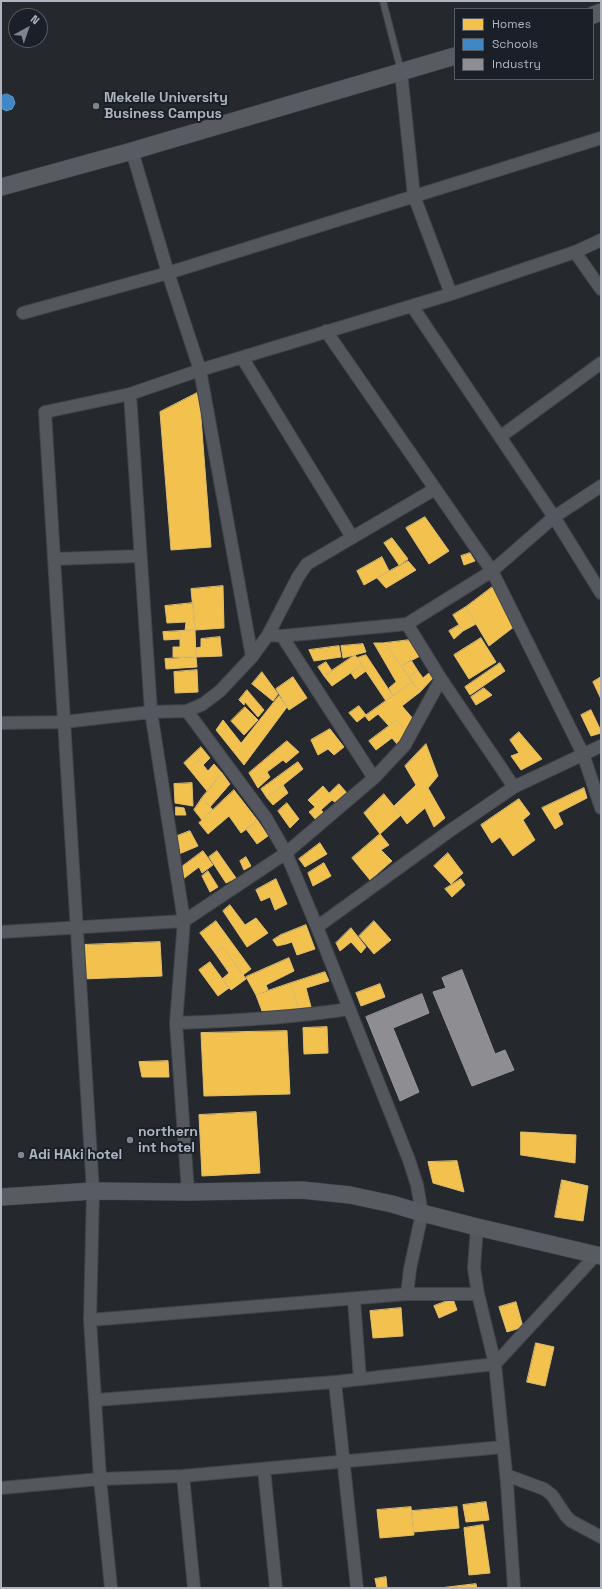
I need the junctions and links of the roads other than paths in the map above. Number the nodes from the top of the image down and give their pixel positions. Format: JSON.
{"nodes":[{"id":1,"x":384,"y":1,"type":"edge"},
{"id":2,"x":454,"y":56,"type":"edge"},
{"id":3,"x":401,"y":72,"type":"junction"},
{"id":4,"x":601,"y":138,"type":"edge"},
{"id":5,"x":132,"y":151,"type":"junction"},
{"id":6,"x":1,"y":187,"type":"edge"},
{"id":7,"x":414,"y":196,"type":"junction"},
{"id":8,"x":601,"y":240,"type":"edge"},
{"id":9,"x":574,"y":252,"type":"junction"},
{"id":10,"x":168,"y":273,"type":"junction"},
{"id":11,"x":601,"y":289,"type":"edge"},
{"id":12,"x":450,"y":294,"type":"junction"},
{"id":13,"x":412,"y":306,"type":"junction"},
{"id":14,"x":23,"y":313,"type":"dead end"},
{"id":15,"x":326,"y":332,"type":"junction"},
{"id":16,"x":242,"y":359,"type":"junction"},
{"id":17,"x":601,"y":363,"type":"edge"},
{"id":18,"x":200,"y":370,"type":"junction"},
{"id":19,"x":130,"y":394,"type":"junction"},
{"id":20,"x":500,"y":437,"type":"junction"},
{"id":21,"x":601,"y":486,"type":"edge"},
{"id":22,"x":435,"y":489,"type":"junction"},
{"id":23,"x":554,"y":518,"type":"junction"},
{"id":24,"x":352,"y":537,"type":"junction"},
{"id":25,"x":141,"y":556,"type":"junction"},
{"id":26,"x":54,"y":559,"type":"junction"},
{"id":27,"x":492,"y":571,"type":"junction"},
{"id":28,"x":598,"y":579,"type":"edge"},
{"id":29,"x":601,"y":593,"type":"edge"},
{"id":30,"x":407,"y":624,"type":"junction"},
{"id":31,"x":268,"y":634,"type":"junction"},
{"id":32,"x":282,"y":636,"type":"junction"},
{"id":33,"x":252,"y":657,"type":"junction"},
{"id":34,"x":441,"y":679,"type":"junction"},
{"id":35,"x":187,"y":711,"type":"junction"},
{"id":36,"x":151,"y":712,"type":"junction"},
{"id":37,"x":64,"y":722,"type":"junction"},
{"id":38,"x":1,"y":724,"type":"edge"},
{"id":39,"x":601,"y":746,"type":"edge"},
{"id":40,"x":583,"y":754,"type":"junction"},
{"id":41,"x":374,"y":778,"type":"junction"},
{"id":42,"x":514,"y":787,"type":"junction"},
{"id":43,"x":601,"y":808,"type":"edge"},
{"id":44,"x":286,"y":853,"type":"junction"},
{"id":45,"x":184,"y":922,"type":"junction"},
{"id":46,"x":317,"y":927,"type":"junction"},
{"id":47,"x":77,"y":928,"type":"junction"},
{"id":48,"x":1,"y":932,"type":"edge"},
{"id":49,"x":349,"y":1009,"type":"junction"},
{"id":50,"x":176,"y":1023,"type":"junction"},
{"id":51,"x":93,"y":1191,"type":"junction"},
{"id":52,"x":188,"y":1192,"type":"junction"},
{"id":53,"x":1,"y":1197,"type":"edge"},
{"id":54,"x":422,"y":1213,"type":"junction"},
{"id":55,"x":476,"y":1227,"type":"junction"},
{"id":56,"x":599,"y":1255,"type":"edge"},
{"id":57,"x":407,"y":1294,"type":"junction"},
{"id":58,"x":478,"y":1294,"type":"junction"},
{"id":59,"x":354,"y":1300,"type":"junction"},
{"id":60,"x":90,"y":1320,"type":"junction"},
{"id":61,"x":494,"y":1364,"type":"junction"},
{"id":62,"x":360,"y":1379,"type":"junction"},
{"id":63,"x":336,"y":1382,"type":"junction"},
{"id":64,"x":96,"y":1400,"type":"junction"},
{"id":65,"x":503,"y":1447,"type":"junction"},
{"id":66,"x":344,"y":1462,"type":"junction"},
{"id":67,"x":264,"y":1469,"type":"junction"},
{"id":68,"x":506,"y":1475,"type":"junction"},
{"id":69,"x":183,"y":1476,"type":"junction"},
{"id":70,"x":100,"y":1478,"type":"junction"},
{"id":71,"x":1,"y":1488,"type":"edge"},
{"id":72,"x":601,"y":1537,"type":"edge"},
{"id":73,"x":111,"y":1588,"type":"edge"},
{"id":74,"x":194,"y":1588,"type":"edge"},
{"id":75,"x":276,"y":1588,"type":"edge"},
{"id":76,"x":356,"y":1588,"type":"edge"},
{"id":77,"x":514,"y":1588,"type":"edge"}],
"edges":[{"from":1,"to":3,"type":"lane"},
{"from":2,"to":3,"type":"street"},
{"from":3,"to":5,"type":"street"},
{"from":3,"to":7,"type":"street"},
{"from":4,"to":7,"type":"street"},
{"from":5,"to":6,"type":"street"},
{"from":5,"to":10,"type":"street"},
{"from":7,"to":10,"type":"street"},
{"from":7,"to":12,"type":"street"},
{"from":8,"to":9,"type":"street"},
{"from":9,"to":11,"type":"street"},
{"from":9,"to":12,"type":"street"},
{"from":10,"to":14,"type":"street"},
{"from":10,"to":18,"type":"street"},
{"from":12,"to":13,"type":"street"},
{"from":13,"to":15,"type":"street"},
{"from":13,"to":20,"type":"street"},
{"from":15,"to":16,"type":"street"},
{"from":15,"to":22,"type":"street"},
{"from":16,"to":18,"type":"street"},
{"from":16,"to":24,"type":"street"},
{"from":17,"to":20,"type":"street"},
{"from":18,"to":19,"type":"street"},
{"from":18,"to":33,"type":"street"},
{"from":19,"to":25,"type":"street"},
{"from":19,"to":26,"type":"street"},
{"from":20,"to":23,"type":"street"},
{"from":21,"to":23,"type":"street"},
{"from":22,"to":24,"type":"street"},
{"from":22,"to":27,"type":"street"},
{"from":23,"to":27,"type":"street"},
{"from":23,"to":28,"type":"street"},
{"from":24,"to":31,"type":"street"},
{"from":25,"to":26,"type":"street"},
{"from":25,"to":36,"type":"street"},
{"from":26,"to":37,"type":"street"},
{"from":27,"to":30,"type":"street"},
{"from":27,"to":40,"type":"street"},
{"from":28,"to":29,"type":"street"},
{"from":30,"to":32,"type":"street"},
{"from":30,"to":34,"type":"street"},
{"from":31,"to":32,"type":"street"},
{"from":31,"to":33,"type":"street"},
{"from":32,"to":41,"type":"street"},
{"from":33,"to":35,"type":"street"},
{"from":34,"to":41,"type":"street"},
{"from":34,"to":42,"type":"street"},
{"from":35,"to":36,"type":"street"},
{"from":35,"to":44,"type":"street"},
{"from":36,"to":37,"type":"street"},
{"from":36,"to":45,"type":"street"},
{"from":37,"to":38,"type":"street"},
{"from":37,"to":47,"type":"street"},
{"from":39,"to":40,"type":"street"},
{"from":40,"to":42,"type":"street"},
{"from":40,"to":43,"type":"street"},
{"from":41,"to":44,"type":"street"},
{"from":42,"to":46,"type":"street"},
{"from":44,"to":45,"type":"street"},
{"from":44,"to":46,"type":"street"},
{"from":45,"to":47,"type":"street"},
{"from":45,"to":50,"type":"street"},
{"from":46,"to":49,"type":"street"},
{"from":47,"to":48,"type":"street"},
{"from":47,"to":51,"type":"street"},
{"from":49,"to":50,"type":"street"},
{"from":49,"to":54,"type":"street"},
{"from":50,"to":52,"type":"street"},
{"from":51,"to":52,"type":"street"},
{"from":51,"to":53,"type":"street"},
{"from":51,"to":60,"type":"street"},
{"from":52,"to":54,"type":"street"},
{"from":54,"to":55,"type":"street"},
{"from":54,"to":57,"type":"street"},
{"from":55,"to":56,"type":"street"},
{"from":55,"to":58,"type":"street"},
{"from":56,"to":61,"type":"street"},
{"from":57,"to":58,"type":"street"},
{"from":57,"to":59,"type":"street"},
{"from":58,"to":61,"type":"street"},
{"from":59,"to":60,"type":"street"},
{"from":59,"to":62,"type":"street"},
{"from":60,"to":64,"type":"street"},
{"from":61,"to":62,"type":"street"},
{"from":61,"to":65,"type":"street"},
{"from":62,"to":63,"type":"street"},
{"from":63,"to":64,"type":"street"},
{"from":63,"to":66,"type":"street"},
{"from":64,"to":70,"type":"street"},
{"from":65,"to":66,"type":"street"},
{"from":65,"to":68,"type":"street"},
{"from":66,"to":67,"type":"street"},
{"from":66,"to":76,"type":"street"},
{"from":67,"to":69,"type":"street"},
{"from":67,"to":75,"type":"street"},
{"from":68,"to":72,"type":"street"},
{"from":68,"to":77,"type":"street"},
{"from":69,"to":70,"type":"street"},
{"from":69,"to":74,"type":"street"},
{"from":70,"to":71,"type":"street"},
{"from":70,"to":73,"type":"street"}]}
